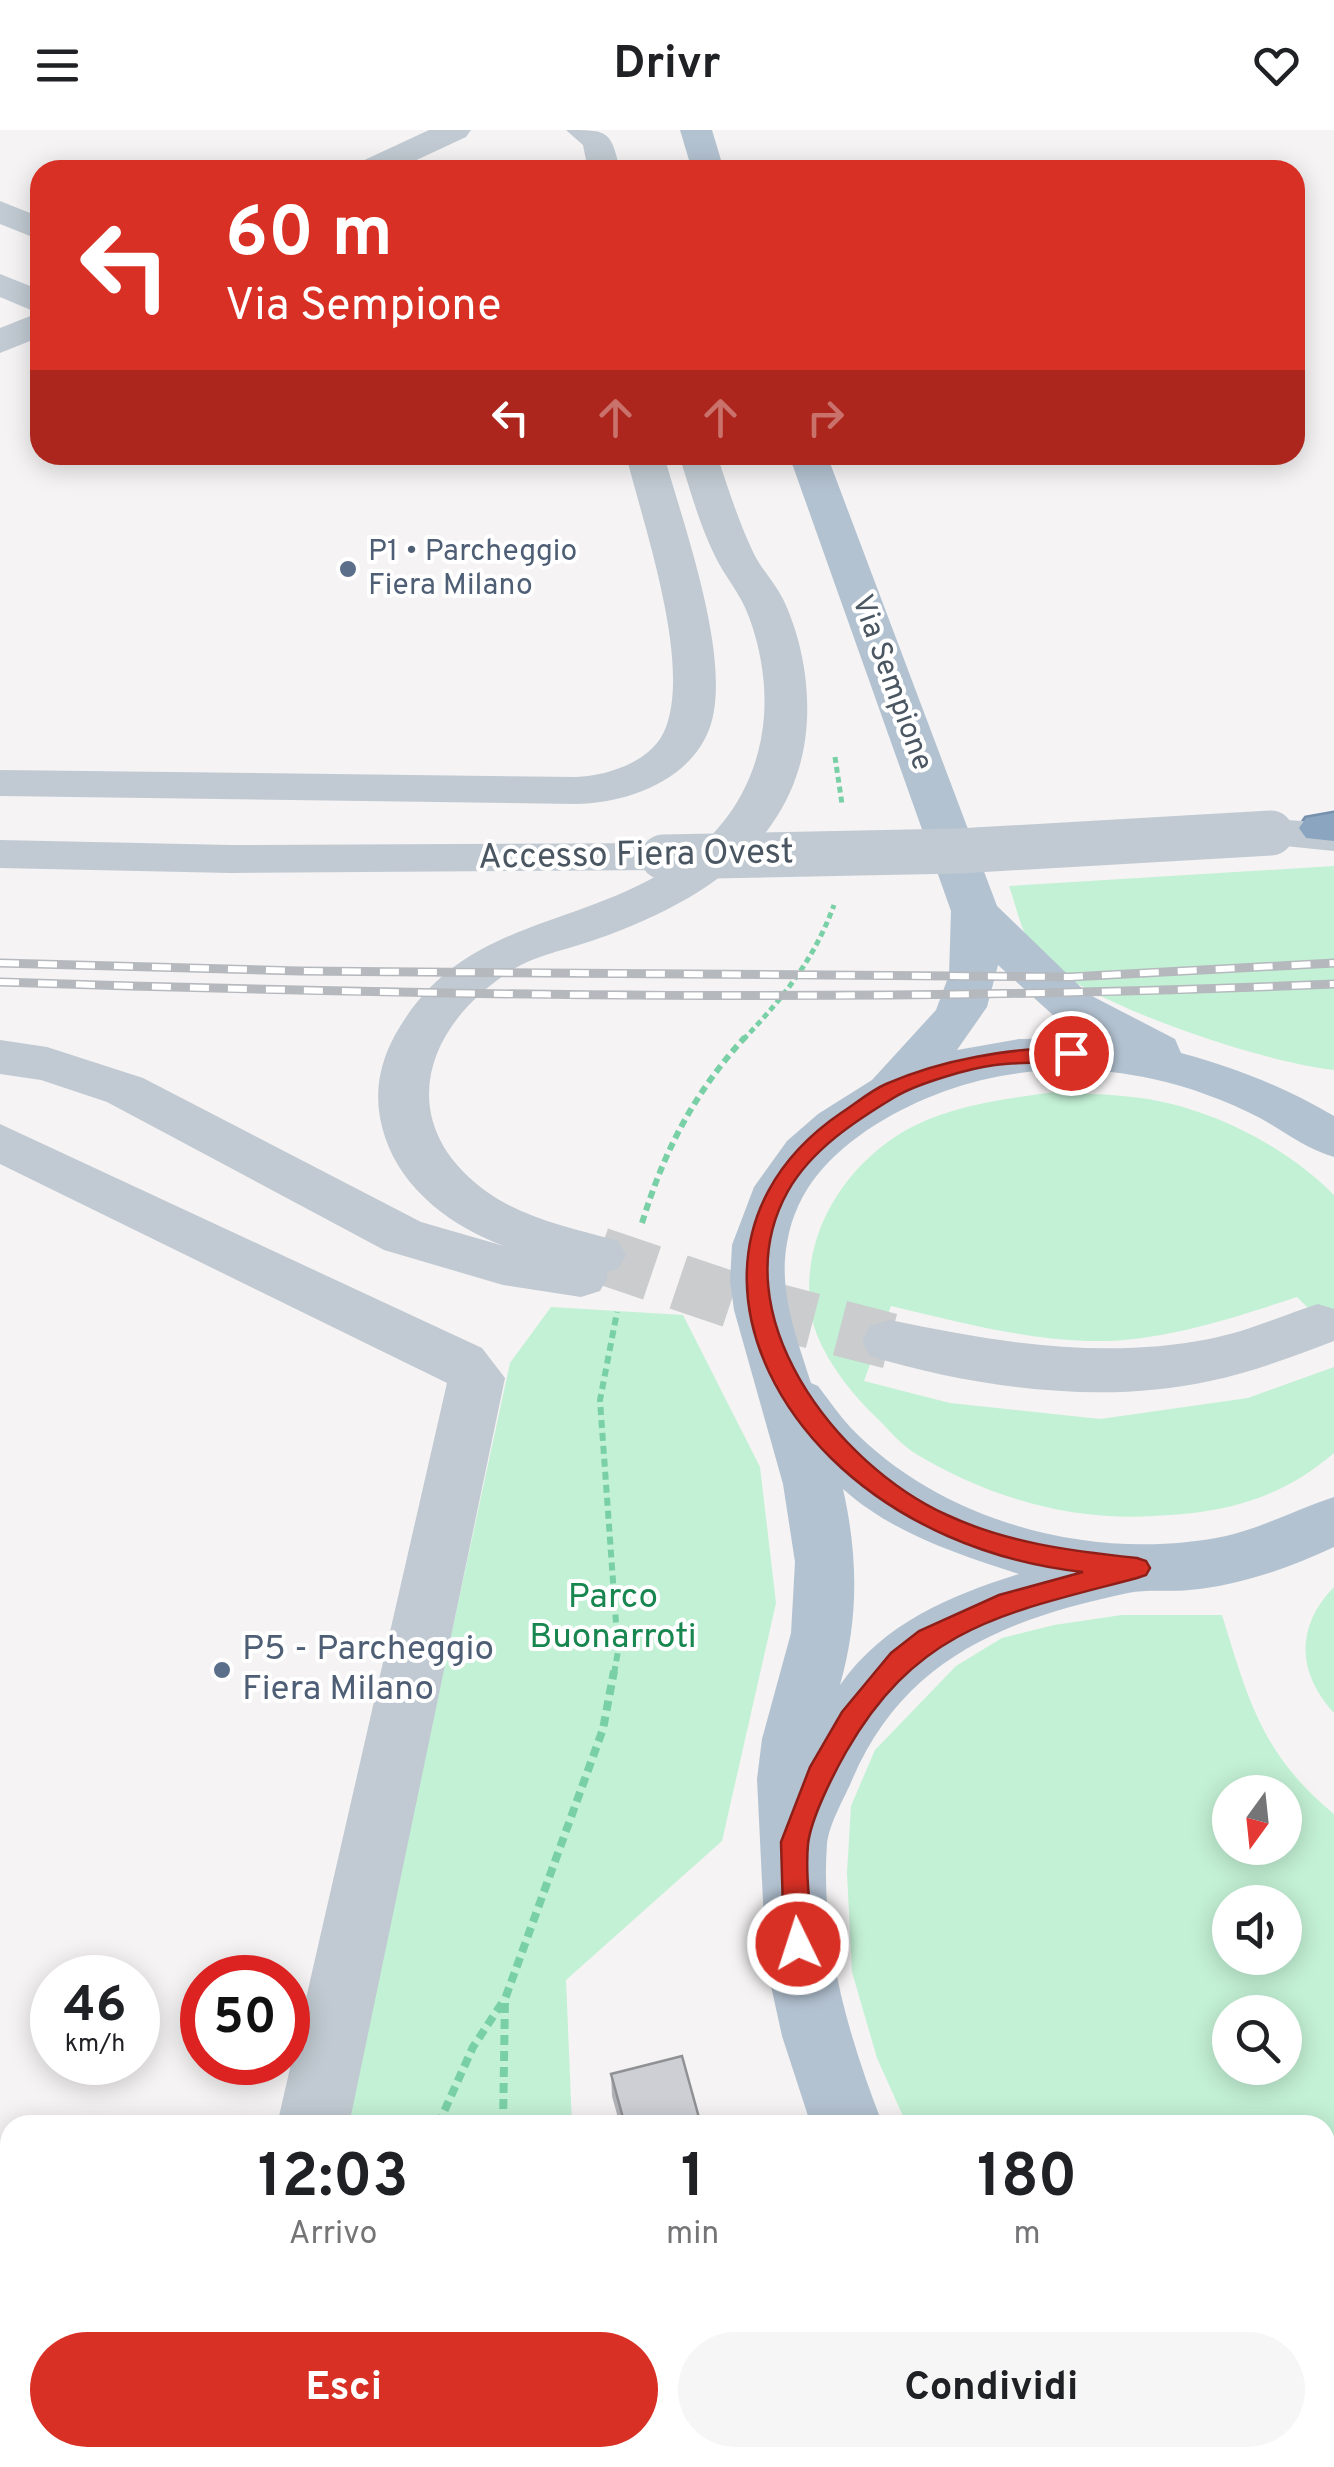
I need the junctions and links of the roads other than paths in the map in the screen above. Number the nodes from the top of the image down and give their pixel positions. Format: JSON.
{"nodes":[{"id":1,"x":455,"y":130,"type":"edge"},
{"id":2,"x":558,"y":130,"type":"edge"},
{"id":3,"x":582,"y":130,"type":"edge"},
{"id":4,"x":696,"y":130,"type":"edge"},
{"id":5,"x":391,"y":160,"type":"edge"},
{"id":6,"x":574,"y":160,"type":"edge"},
{"id":7,"x":602,"y":160,"type":"edge"},
{"id":8,"x":705,"y":160,"type":"edge"},
{"id":9,"x":0,"y":212,"type":"edge"},
{"id":10,"x":30,"y":226,"type":"edge"},
{"id":11,"x":0,"y":284,"type":"edge"},
{"id":12,"x":30,"y":298,"type":"edge"},
{"id":13,"x":30,"y":328,"type":"edge"},
{"id":14,"x":0,"y":342,"type":"edge"},
{"id":15,"x":647,"y":465,"type":"edge"},
{"id":16,"x":701,"y":465,"type":"edge"},
{"id":17,"x":812,"y":465,"type":"edge"},
{"id":18,"x":0,"y":783,"type":"edge"},
{"id":19,"x":0,"y":829,"type":"edge"},
{"id":20,"x":1331,"y":829,"type":"edge"},
{"id":21,"x":0,"y":854,"type":"edge"},
{"id":22,"x":518,"y":858,"type":"junction"},
{"id":23,"x":976,"y":911,"type":"junction"},
{"id":24,"x":0,"y":1056,"type":"edge"},
{"id":25,"x":1211,"y":1077,"type":"junction"},
{"id":26,"x":891,"y":1090,"type":"junction"},
{"id":27,"x":1334,"y":1094,"type":"edge"},
{"id":28,"x":1334,"y":1139,"type":"edge"},
{"id":29,"x":0,"y":1142,"type":"edge"},
{"id":30,"x":1318,"y":1325,"type":"dead end"},
{"id":31,"x":890,"y":1341,"type":"tunnel mouth"},
{"id":32,"x":779,"y":1369,"type":"junction"},
{"id":33,"x":1325,"y":1527,"type":"edge"},
{"id":34,"x":1137,"y":1568,"type":"junction"},
{"id":35,"x":794,"y":1842,"type":"junction"},
{"id":36,"x":315,"y":2115,"type":"edge"},
{"id":37,"x":843,"y":2115,"type":"edge"}],
"edges":[{"from":1,"to":5,"type":"street"},
{"from":2,"to":6,"type":"street"},
{"from":3,"to":7,"type":"street"},
{"from":4,"to":8,"type":"main road"},
{"from":9,"to":10,"type":"street"},
{"from":11,"to":12,"type":"street"},
{"from":13,"to":14,"type":"street"},
{"from":15,"to":18,"type":"street"},
{"from":16,"to":24,"type":"street"},
{"from":17,"to":23,"type":"main road","name":"Via Sempione"},
{"from":19,"to":22,"type":"street"},
{"from":20,"to":22,"type":"street","name":"Accesso Fiera Ovest","bridge":true},
{"from":21,"to":22,"type":"street","name":"Accesso Fiera Ovest"},
{"from":23,"to":25,"type":"main road","name":"Via Sempione"},
{"from":23,"to":26,"type":"main road","name":"Via Sempione"},
{"from":25,"to":26,"type":"main road","name":"Via Sempione"},
{"from":25,"to":27,"type":"main road","name":"Via Sempione"},
{"from":25,"to":28,"type":"main road"},
{"from":26,"to":32,"type":"main road"},
{"from":29,"to":36,"type":"street"},
{"from":30,"to":31,"type":"street"},
{"from":32,"to":34,"type":"main road"},
{"from":32,"to":35,"type":"main road"},
{"from":33,"to":34,"type":"main road"},
{"from":34,"to":35,"type":"main road"},
{"from":35,"to":37,"type":"main road"}]}
